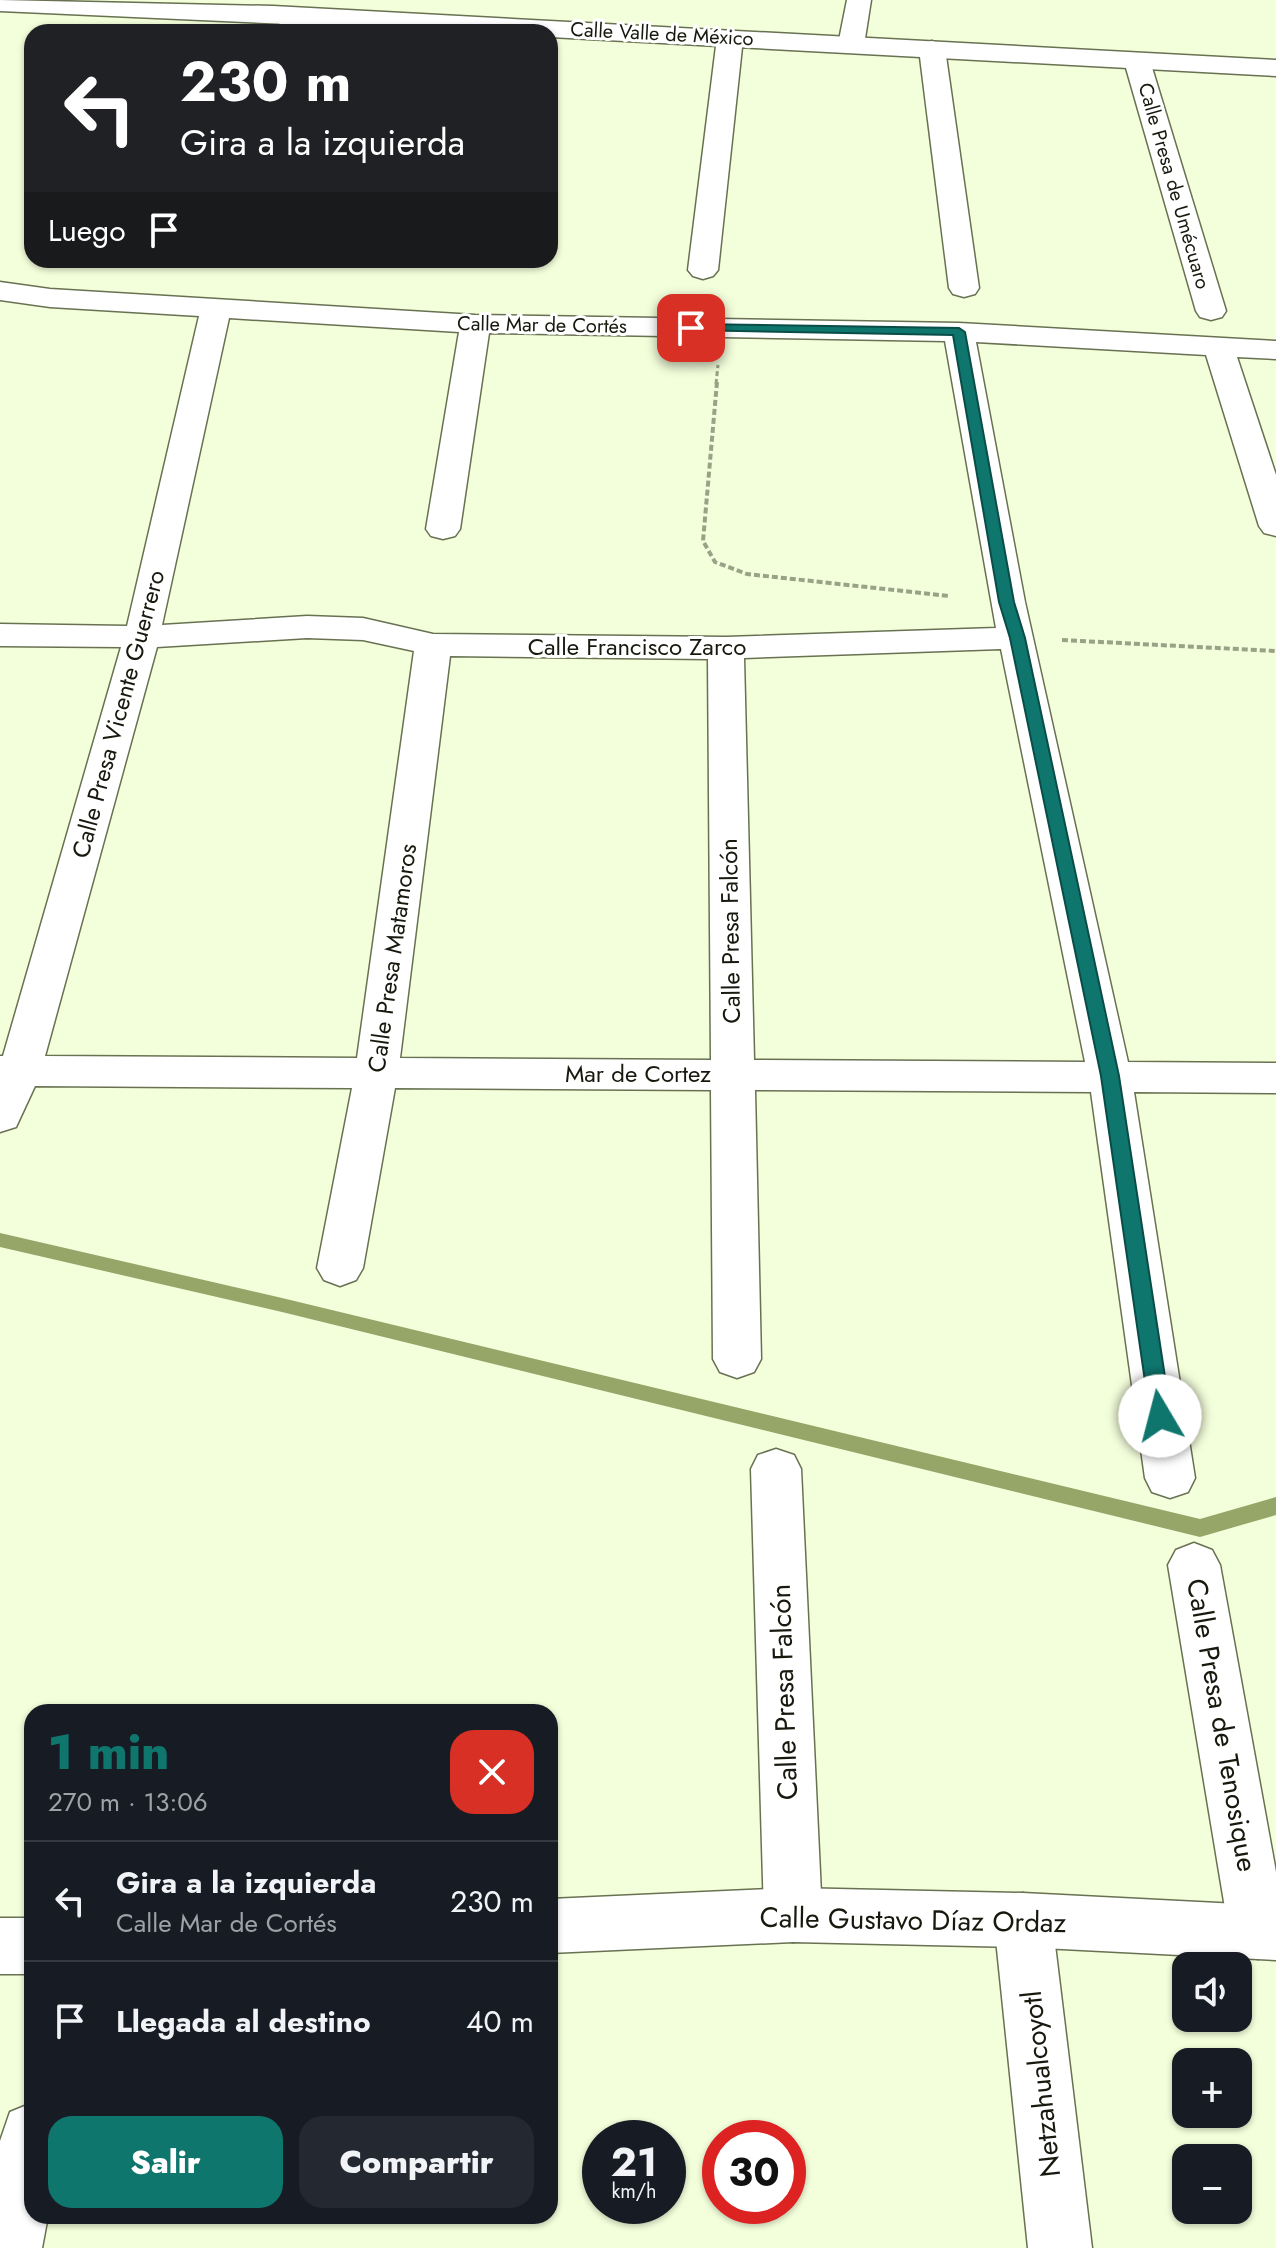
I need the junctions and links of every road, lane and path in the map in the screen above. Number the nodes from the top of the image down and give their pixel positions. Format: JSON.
{"nodes":[{"id":1,"x":548,"y":0,"type":"edge"},
{"id":2,"x":859,"y":0,"type":"edge"},
{"id":3,"x":0,"y":4,"type":"edge"},
{"id":4,"x":283,"y":16,"type":"edge"},
{"id":5,"x":409,"y":24,"type":"edge"},
{"id":6,"x":536,"y":24,"type":"edge"},
{"id":7,"x":558,"y":28,"type":"edge"},
{"id":8,"x":730,"y":38,"type":"junction"},
{"id":9,"x":851,"y":45,"type":"junction"},
{"id":10,"x":932,"y":49,"type":"junction"},
{"id":11,"x":1137,"y":61,"type":"junction"},
{"id":12,"x":1276,"y":68,"type":"edge"},
{"id":13,"x":703,"y":270,"type":"dead end"},
{"id":14,"x":964,"y":288,"type":"dead end"},
{"id":15,"x":0,"y":291,"type":"edge"},
{"id":16,"x":216,"y":307,"type":"junction"},
{"id":17,"x":1211,"y":311,"type":"dead end"},
{"id":18,"x":475,"y":324,"type":"junction"},
{"id":19,"x":721,"y":328,"type":"junction"},
{"id":20,"x":959,"y":332,"type":"junction"},
{"id":21,"x":1219,"y":348,"type":"junction"},
{"id":22,"x":1276,"y":350,"type":"edge"},
{"id":23,"x":1276,"y":526,"type":"edge"},
{"id":24,"x":443,"y":529,"type":"dead end"},
{"id":25,"x":1012,"y":620,"type":"junction"},
{"id":26,"x":0,"y":635,"type":"edge"},
{"id":27,"x":142,"y":637,"type":"junction"},
{"id":28,"x":433,"y":645,"type":"junction"},
{"id":29,"x":726,"y":648,"type":"junction"},
{"id":30,"x":1276,"y":651,"type":"edge"},
{"id":31,"x":10,"y":1070,"type":"edge"},
{"id":32,"x":377,"y":1071,"type":"junction"},
{"id":33,"x":732,"y":1074,"type":"junction"},
{"id":34,"x":1110,"y":1076,"type":"junction"},
{"id":35,"x":1276,"y":1078,"type":"edge"},
{"id":36,"x":0,"y":1116,"type":"edge"},
{"id":37,"x":340,"y":1268,"type":"dead end"},
{"id":38,"x":737,"y":1359,"type":"dead end"},
{"id":39,"x":776,"y":1469,"type":"dead end"},
{"id":40,"x":1170,"y":1478,"type":"dead end"},
{"id":41,"x":1194,"y":1565,"type":"dead end"},
{"id":42,"x":793,"y":1915,"type":"junction"},
{"id":43,"x":1023,"y":1920,"type":"junction"},
{"id":44,"x":558,"y":1926,"type":"edge"},
{"id":45,"x":1267,"y":1933,"type":"edge"},
{"id":46,"x":0,"y":1946,"type":"edge"},
{"id":47,"x":24,"y":1946,"type":"edge"},
{"id":48,"x":24,"y":2175,"type":"edge"},
{"id":49,"x":10,"y":2248,"type":"edge"},
{"id":50,"x":1060,"y":2248,"type":"edge"}],
"edges":[{"from":1,"to":6,"type":"street"},
{"from":2,"to":9,"type":"street"},
{"from":3,"to":4,"type":"street","name":"Calle Valle de México"},
{"from":4,"to":5,"type":"street","name":"Calle Valle de México"},
{"from":7,"to":8,"type":"street","name":"Calle Valle de México"},
{"from":8,"to":9,"type":"street","name":"Calle Valle de México"},
{"from":8,"to":13,"type":"street"},
{"from":9,"to":10,"type":"street","name":"Calle Valle de México"},
{"from":10,"to":11,"type":"street","name":"Calle Valle de México"},
{"from":10,"to":14,"type":"street"},
{"from":11,"to":12,"type":"street","name":"Calle Valle de México"},
{"from":11,"to":17,"type":"street","name":"Calle Presa de Umécuaro"},
{"from":15,"to":16,"type":"street","name":"Calle Mar de Cortés"},
{"from":16,"to":18,"type":"street","name":"Calle Mar de Cortés"},
{"from":16,"to":27,"type":"street","name":"Calle Presa Vicente Guerrero"},
{"from":18,"to":19,"type":"street","name":"Calle Mar de Cortés"},
{"from":18,"to":24,"type":"street"},
{"from":19,"to":20,"type":"street","name":"Calle Mar de Cortés"},
{"from":19,"to":25,"type":"path"},
{"from":20,"to":21,"type":"street","name":"Calle Mar de Cortés"},
{"from":20,"to":25,"type":"street"},
{"from":21,"to":22,"type":"street","name":"Calle Mar de Cortés"},
{"from":21,"to":23,"type":"street"},
{"from":25,"to":29,"type":"street","name":"Calle Francisco Zarco"},
{"from":25,"to":30,"type":"path"},
{"from":25,"to":34,"type":"street"},
{"from":26,"to":27,"type":"street","name":"Calle Francisco Zarco"},
{"from":27,"to":28,"type":"street","name":"Calle Francisco Zarco"},
{"from":27,"to":31,"type":"street","name":"Calle Presa Vicente Guerrero"},
{"from":28,"to":29,"type":"street","name":"Calle Francisco Zarco"},
{"from":28,"to":32,"type":"street","name":"Calle Presa Matamoros"},
{"from":29,"to":33,"type":"street","name":"Calle Presa Falcón"},
{"from":31,"to":32,"type":"street","name":"Mar de Cortez"},
{"from":31,"to":36,"type":"street","name":"Calle Presa Vicente Guerrero"},
{"from":32,"to":33,"type":"street","name":"Mar de Cortez"},
{"from":32,"to":37,"type":"street","name":"Calle Presa Matamoros"},
{"from":33,"to":34,"type":"street","name":"Mar de Cortez"},
{"from":33,"to":38,"type":"street","name":"Calle Presa Falcón"},
{"from":34,"to":35,"type":"street","name":"Mar de Cortez"},
{"from":34,"to":40,"type":"street"},
{"from":39,"to":42,"type":"street","name":"Calle Presa Falcón"},
{"from":41,"to":45,"type":"street","name":"Calle Presa de Tenosique"},
{"from":42,"to":43,"type":"street","name":"Calle Gustavo Díaz Ordaz"},
{"from":42,"to":44,"type":"street","name":"Calle Gustavo Díaz Ordaz"},
{"from":43,"to":45,"type":"street","name":"Calle Gustavo Díaz Ordaz"},
{"from":43,"to":50,"type":"street","name":"Netzahualcoyotl"},
{"from":46,"to":47,"type":"street"},
{"from":48,"to":49,"type":"street"}]}
